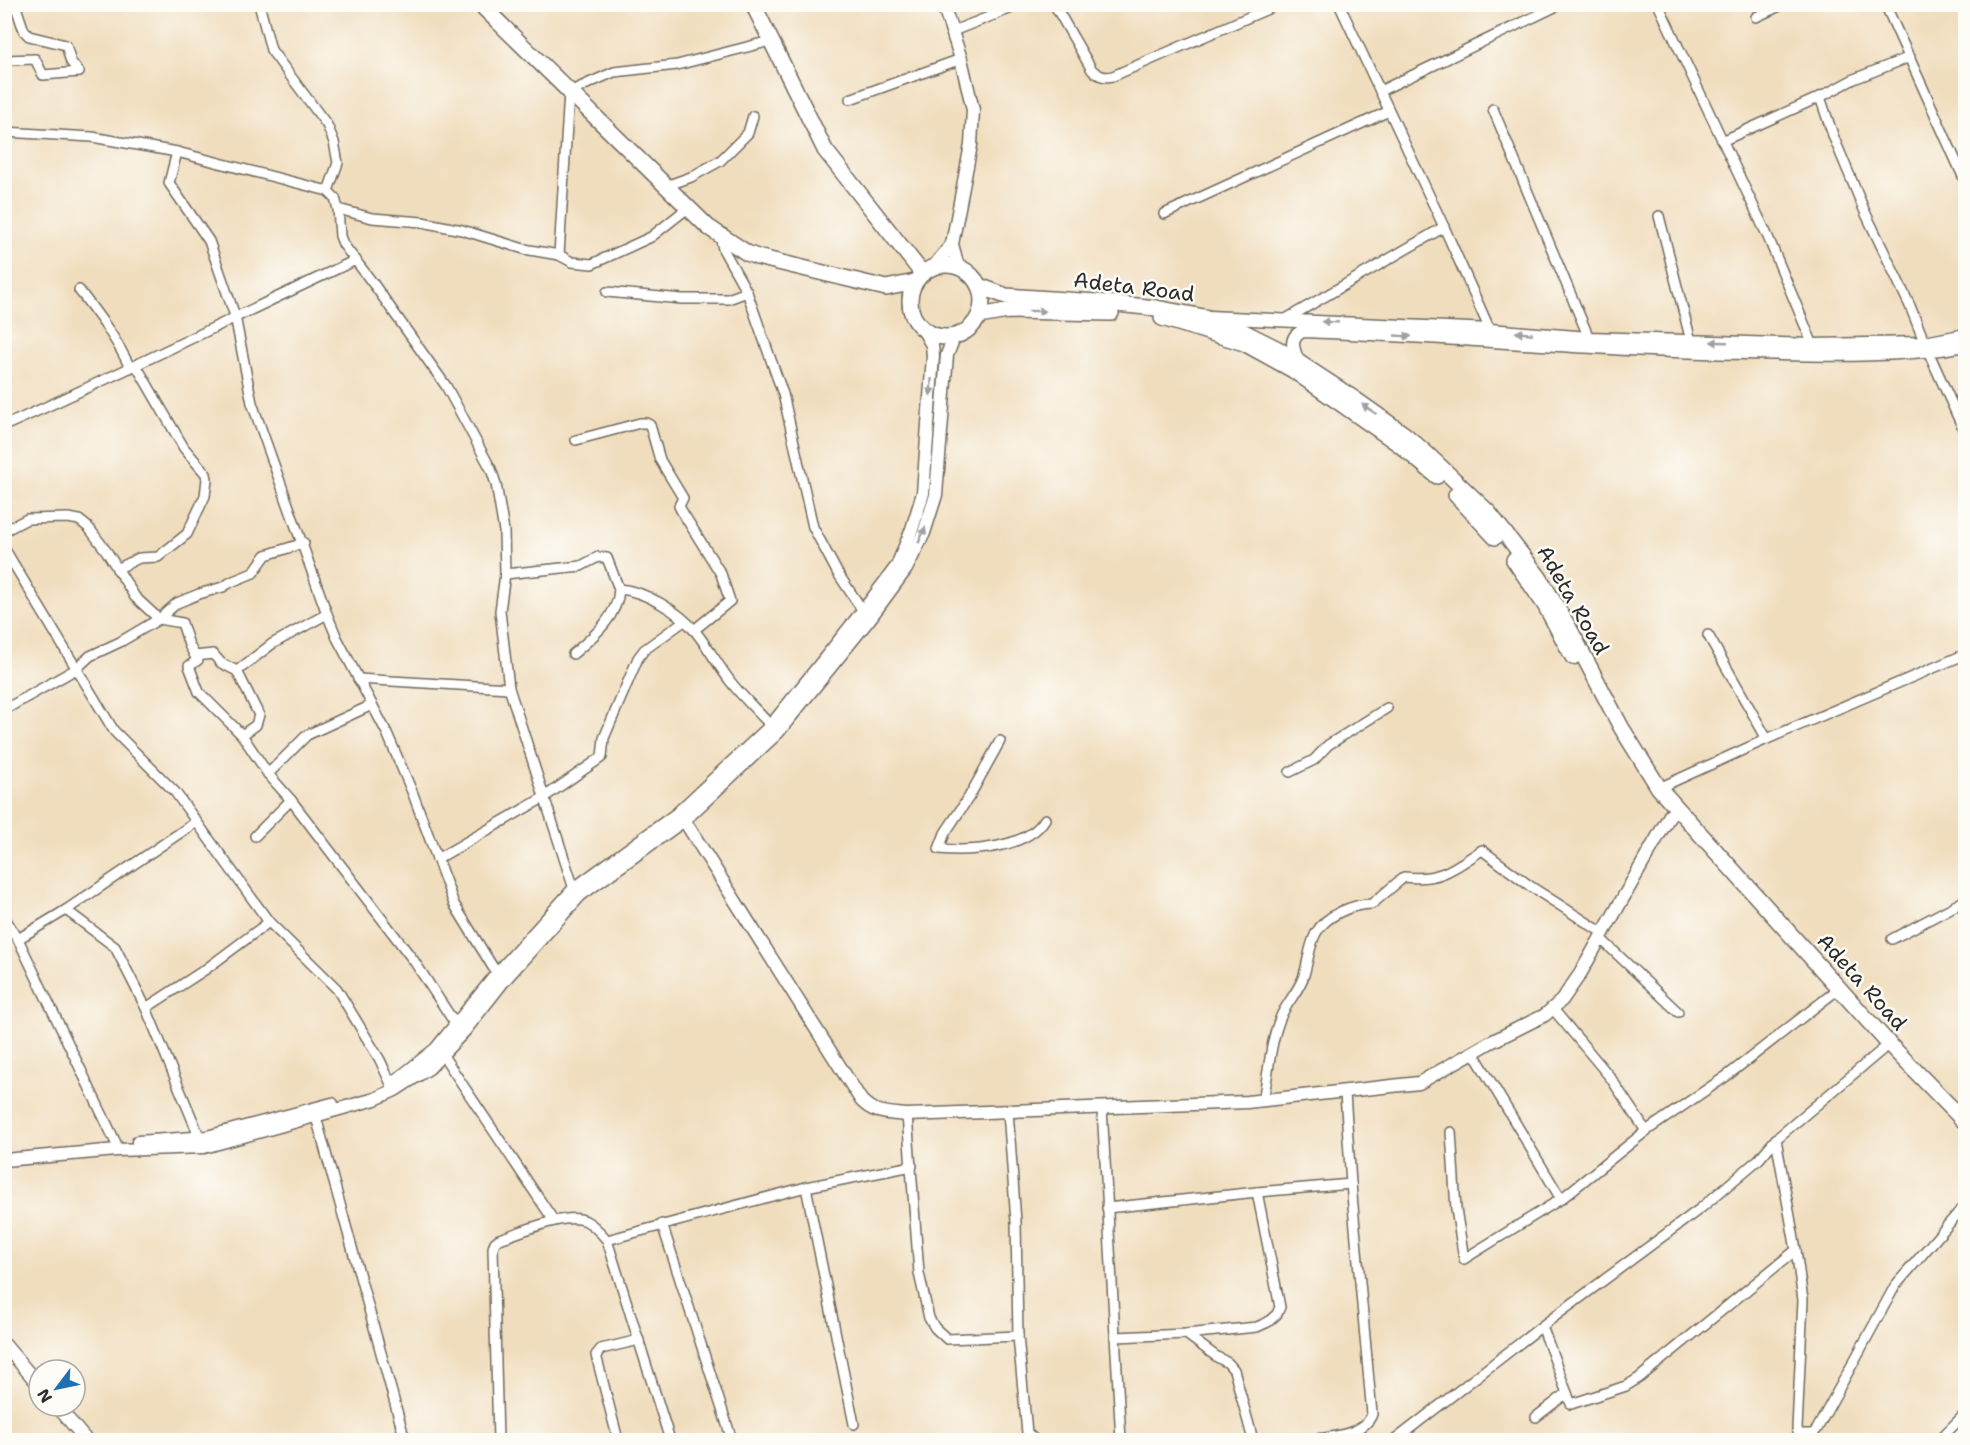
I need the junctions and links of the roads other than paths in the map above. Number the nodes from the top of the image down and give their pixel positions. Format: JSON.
{"nodes":[{"id":1,"x":15,"y":4,"type":"edge"},
{"id":2,"x":259,"y":4,"type":"edge"},
{"id":3,"x":480,"y":4,"type":"edge"},
{"id":4,"x":753,"y":4,"type":"edge"},
{"id":5,"x":943,"y":4,"type":"edge"},
{"id":6,"x":1022,"y":4,"type":"edge"},
{"id":7,"x":1054,"y":4,"type":"edge"},
{"id":8,"x":1279,"y":4,"type":"edge"},
{"id":9,"x":1339,"y":4,"type":"edge"},
{"id":10,"x":1561,"y":4,"type":"edge"},
{"id":11,"x":1658,"y":4,"type":"edge"},
{"id":12,"x":1784,"y":4,"type":"edge"},
{"id":13,"x":1886,"y":4,"type":"edge"},
{"id":14,"x":1756,"y":17,"type":"dead end"},
{"id":15,"x":953,"y":31,"type":"junction"},
{"id":16,"x":770,"y":41,"type":"junction"},
{"id":17,"x":1910,"y":57,"type":"junction"},
{"id":18,"x":962,"y":59,"type":"junction"},
{"id":19,"x":4,"y":60,"type":"edge"},
{"id":20,"x":1380,"y":91,"type":"junction"},
{"id":21,"x":569,"y":92,"type":"junction"},
{"id":22,"x":1820,"y":97,"type":"junction"},
{"id":23,"x":850,"y":99,"type":"dead end"},
{"id":24,"x":1493,"y":109,"type":"dead end"},
{"id":25,"x":1389,"y":111,"type":"junction"},
{"id":26,"x":753,"y":116,"type":"dead end"},
{"id":27,"x":4,"y":132,"type":"edge"},
{"id":28,"x":1722,"y":141,"type":"junction"},
{"id":29,"x":177,"y":152,"type":"junction"},
{"id":30,"x":1965,"y":183,"type":"edge"},
{"id":31,"x":666,"y":186,"type":"junction"},
{"id":32,"x":328,"y":191,"type":"junction"},
{"id":33,"x":689,"y":207,"type":"junction"},
{"id":34,"x":338,"y":209,"type":"junction"},
{"id":35,"x":1164,"y":214,"type":"dead end"},
{"id":36,"x":1659,"y":216,"type":"dead end"},
{"id":37,"x":1444,"y":227,"type":"junction"},
{"id":38,"x":720,"y":233,"type":"junction"},
{"id":39,"x":952,"y":244,"type":"junction"},
{"id":40,"x":559,"y":255,"type":"junction"},
{"id":41,"x":356,"y":260,"type":"junction"},
{"id":42,"x":958,"y":267,"type":"junction"},
{"id":43,"x":923,"y":274,"type":"junction"},
{"id":44,"x":979,"y":286,"type":"junction"},
{"id":45,"x":886,"y":288,"type":"junction"},
{"id":46,"x":79,"y":290,"type":"dead end"},
{"id":47,"x":607,"y":292,"type":"dead end"},
{"id":48,"x":747,"y":292,"type":"junction"},
{"id":49,"x":910,"y":307,"type":"junction"},
{"id":50,"x":235,"y":316,"type":"junction"},
{"id":51,"x":979,"y":316,"type":"junction"},
{"id":52,"x":1204,"y":317,"type":"junction"},
{"id":53,"x":1286,"y":319,"type":"junction"},
{"id":54,"x":1490,"y":330,"type":"junction"},
{"id":55,"x":924,"y":331,"type":"junction"},
{"id":56,"x":1965,"y":335,"type":"edge"},
{"id":57,"x":954,"y":337,"type":"junction"},
{"id":58,"x":1589,"y":338,"type":"junction"},
{"id":59,"x":1691,"y":341,"type":"junction"},
{"id":60,"x":1813,"y":345,"type":"junction"},
{"id":61,"x":1965,"y":345,"type":"edge"},
{"id":62,"x":1927,"y":347,"type":"junction"},
{"id":63,"x":1299,"y":362,"type":"junction"},
{"id":64,"x":133,"y":367,"type":"junction"},
{"id":65,"x":4,"y":426,"type":"edge"},
{"id":66,"x":1965,"y":435,"type":"edge"},
{"id":67,"x":576,"y":440,"type":"dead end"},
{"id":68,"x":1456,"y":488,"type":"junction"},
{"id":69,"x":4,"y":531,"type":"edge"},
{"id":70,"x":304,"y":543,"type":"junction"},
{"id":71,"x":4,"y":548,"type":"edge"},
{"id":72,"x":117,"y":569,"type":"junction"},
{"id":73,"x":504,"y":574,"type":"junction"},
{"id":74,"x":619,"y":589,"type":"junction"},
{"id":75,"x":880,"y":597,"type":"junction"},
{"id":76,"x":863,"y":611,"type":"junction"},
{"id":77,"x":327,"y":614,"type":"junction"},
{"id":78,"x":159,"y":619,"type":"junction"},
{"id":79,"x":684,"y":621,"type":"junction"},
{"id":80,"x":694,"y":630,"type":"junction"},
{"id":81,"x":1708,"y":635,"type":"dead end"},
{"id":82,"x":573,"y":654,"type":"dead end"},
{"id":83,"x":1965,"y":654,"type":"edge"},
{"id":84,"x":195,"y":656,"type":"junction"},
{"id":85,"x":76,"y":669,"type":"junction"},
{"id":86,"x":237,"y":671,"type":"junction"},
{"id":87,"x":358,"y":679,"type":"junction"},
{"id":88,"x":509,"y":688,"type":"junction"},
{"id":89,"x":372,"y":705,"type":"junction"},
{"id":90,"x":1387,"y":708,"type":"dead end"},
{"id":91,"x":4,"y":710,"type":"edge"},
{"id":92,"x":771,"y":726,"type":"junction"},
{"id":93,"x":242,"y":735,"type":"junction"},
{"id":94,"x":1767,"y":739,"type":"junction"},
{"id":95,"x":1000,"y":741,"type":"dead end"},
{"id":96,"x":1290,"y":772,"type":"dead end"},
{"id":97,"x":268,"y":774,"type":"junction"},
{"id":98,"x":1659,"y":788,"type":"junction"},
{"id":99,"x":543,"y":798,"type":"junction"},
{"id":100,"x":291,"y":800,"type":"junction"},
{"id":101,"x":1670,"y":815,"type":"junction"},
{"id":102,"x":1045,"y":819,"type":"dead end"},
{"id":103,"x":684,"y":820,"type":"junction"},
{"id":104,"x":196,"y":822,"type":"junction"},
{"id":105,"x":255,"y":836,"type":"dead end"},
{"id":106,"x":437,"y":859,"type":"junction"},
{"id":107,"x":574,"y":888,"type":"junction"},
{"id":108,"x":1965,"y":900,"type":"edge"},
{"id":109,"x":66,"y":910,"type":"junction"},
{"id":110,"x":4,"y":917,"type":"edge"},
{"id":111,"x":269,"y":922,"type":"junction"},
{"id":112,"x":1602,"y":935,"type":"junction"},
{"id":113,"x":18,"y":939,"type":"junction"},
{"id":114,"x":1892,"y":939,"type":"dead end"},
{"id":115,"x":519,"y":956,"type":"junction"},
{"id":116,"x":497,"y":974,"type":"junction"},
{"id":117,"x":1832,"y":994,"type":"junction"},
{"id":118,"x":146,"y":1008,"type":"junction"},
{"id":119,"x":1553,"y":1009,"type":"junction"},
{"id":120,"x":1678,"y":1012,"type":"dead end"},
{"id":121,"x":456,"y":1025,"type":"junction"},
{"id":122,"x":1882,"y":1050,"type":"junction"},
{"id":123,"x":1473,"y":1052,"type":"junction"},
{"id":124,"x":442,"y":1054,"type":"junction"},
{"id":125,"x":392,"y":1084,"type":"junction"},
{"id":126,"x":1345,"y":1093,"type":"junction"},
{"id":127,"x":1263,"y":1100,"type":"junction"},
{"id":128,"x":1102,"y":1108,"type":"junction"},
{"id":129,"x":1008,"y":1110,"type":"junction"},
{"id":130,"x":907,"y":1115,"type":"junction"},
{"id":131,"x":316,"y":1117,"type":"junction"},
{"id":132,"x":292,"y":1119,"type":"junction"},
{"id":133,"x":1965,"y":1122,"type":"edge"},
{"id":134,"x":1646,"y":1131,"type":"junction"},
{"id":135,"x":1451,"y":1132,"type":"dead end"},
{"id":136,"x":1965,"y":1135,"type":"edge"},
{"id":137,"x":200,"y":1138,"type":"junction"},
{"id":138,"x":1776,"y":1139,"type":"junction"},
{"id":139,"x":116,"y":1143,"type":"junction"},
{"id":140,"x":77,"y":1150,"type":"junction"},
{"id":141,"x":4,"y":1153,"type":"edge"},
{"id":142,"x":4,"y":1160,"type":"edge"},
{"id":143,"x":912,"y":1166,"type":"junction"},
{"id":144,"x":1351,"y":1184,"type":"junction"},
{"id":145,"x":806,"y":1187,"type":"junction"},
{"id":146,"x":1257,"y":1192,"type":"junction"},
{"id":147,"x":1561,"y":1199,"type":"junction"},
{"id":148,"x":1965,"y":1204,"type":"edge"},
{"id":149,"x":1107,"y":1208,"type":"junction"},
{"id":150,"x":554,"y":1221,"type":"junction"},
{"id":151,"x":662,"y":1224,"type":"junction"},
{"id":152,"x":607,"y":1240,"type":"junction"},
{"id":153,"x":1797,"y":1250,"type":"junction"},
{"id":154,"x":1542,"y":1326,"type":"junction"},
{"id":155,"x":1186,"y":1334,"type":"junction"},
{"id":156,"x":1018,"y":1336,"type":"junction"},
{"id":157,"x":1115,"y":1337,"type":"junction"},
{"id":158,"x":639,"y":1340,"type":"junction"},
{"id":159,"x":4,"y":1344,"type":"edge"},
{"id":160,"x":27,"y":1371,"type":"edge"},
{"id":161,"x":1567,"y":1393,"type":"junction"},
{"id":162,"x":1965,"y":1413,"type":"edge"},
{"id":163,"x":1536,"y":1417,"type":"dead end"},
{"id":164,"x":67,"y":1418,"type":"edge"},
{"id":165,"x":854,"y":1424,"type":"dead end"},
{"id":166,"x":86,"y":1440,"type":"edge"},
{"id":167,"x":405,"y":1440,"type":"edge"},
{"id":168,"x":498,"y":1440,"type":"edge"},
{"id":169,"x":618,"y":1440,"type":"edge"},
{"id":170,"x":670,"y":1440,"type":"edge"},
{"id":171,"x":732,"y":1440,"type":"edge"},
{"id":172,"x":1035,"y":1440,"type":"edge"},
{"id":173,"x":1121,"y":1440,"type":"edge"},
{"id":174,"x":1253,"y":1440,"type":"edge"},
{"id":175,"x":1298,"y":1440,"type":"edge"},
{"id":176,"x":1395,"y":1440,"type":"edge"},
{"id":177,"x":1939,"y":1440,"type":"edge"}],
"edges":[{"from":1,"to":19,"type":"street"},
{"from":2,"to":32,"type":"street"},
{"from":3,"to":21,"type":"main road"},
{"from":4,"to":16,"type":"main road"},
{"from":5,"to":15,"type":"street"},
{"from":6,"to":15,"type":"street"},
{"from":7,"to":8,"type":"street"},
{"from":9,"to":20,"type":"street"},
{"from":10,"to":20,"type":"street"},
{"from":11,"to":28,"type":"street"},
{"from":12,"to":14,"type":"street"},
{"from":13,"to":17,"type":"street"},
{"from":15,"to":18,"type":"street"},
{"from":16,"to":21,"type":"street"},
{"from":16,"to":43,"type":"main road"},
{"from":17,"to":22,"type":"street"},
{"from":17,"to":30,"type":"street"},
{"from":18,"to":23,"type":"street"},
{"from":18,"to":39,"type":"street"},
{"from":20,"to":25,"type":"street"},
{"from":21,"to":31,"type":"main road"},
{"from":21,"to":40,"type":"street"},
{"from":22,"to":28,"type":"street"},
{"from":22,"to":62,"type":"street"},
{"from":24,"to":58,"type":"street"},
{"from":25,"to":35,"type":"street"},
{"from":25,"to":37,"type":"street"},
{"from":26,"to":31,"type":"street"},
{"from":27,"to":29,"type":"street"},
{"from":28,"to":60,"type":"street"},
{"from":29,"to":32,"type":"street"},
{"from":29,"to":50,"type":"street"},
{"from":31,"to":33,"type":"main road"},
{"from":32,"to":34,"type":"street"},
{"from":33,"to":38,"type":"main road"},
{"from":33,"to":40,"type":"street"},
{"from":34,"to":40,"type":"street"},
{"from":34,"to":41,"type":"street"},
{"from":36,"to":59,"type":"street"},
{"from":37,"to":53,"type":"street"},
{"from":37,"to":54,"type":"street"},
{"from":38,"to":45,"type":"main road"},
{"from":38,"to":48,"type":"street"},
{"from":39,"to":42,"type":"street"},
{"from":39,"to":43,"type":"street"},
{"from":41,"to":50,"type":"street"},
{"from":41,"to":73,"type":"street"},
{"from":42,"to":43,"type":"main road"},
{"from":42,"to":44,"type":"main road"},
{"from":43,"to":45,"type":"main road"},
{"from":43,"to":49,"type":"main road"},
{"from":44,"to":51,"type":"main road"},
{"from":44,"to":52,"type":"main road","name":"Adeta Road"},
{"from":45,"to":49,"type":"main road"},
{"from":46,"to":64,"type":"street"},
{"from":47,"to":48,"type":"street"},
{"from":48,"to":76,"type":"street"},
{"from":49,"to":55,"type":"main road"},
{"from":50,"to":64,"type":"street"},
{"from":50,"to":70,"type":"street"},
{"from":51,"to":57,"type":"main road"},
{"from":51,"to":68,"type":"main road","name":"Adeta Road","one_way":true},
{"from":52,"to":53,"type":"street"},
{"from":52,"to":63,"type":"main road","name":"Adeta Road"},
{"from":54,"to":53,"type":"street","one_way":true},
{"from":58,"to":54,"type":"street","one_way":true},
{"from":55,"to":57,"type":"main road"},
{"from":55,"to":75,"type":"street","one_way":true},
{"from":56,"to":62,"type":"street"},
{"from":75,"to":57,"type":"street","one_way":true},
{"from":58,"to":59,"type":"street"},
{"from":60,"to":59,"type":"street","one_way":true},
{"from":60,"to":62,"type":"street"},
{"from":61,"to":62,"type":"street"},
{"from":63,"to":62,"type":"street","one_way":true},
{"from":62,"to":66,"type":"street"},
{"from":68,"to":63,"type":"main road","name":"Adeta Road","one_way":true},
{"from":64,"to":65,"type":"street"},
{"from":64,"to":72,"type":"street"},
{"from":67,"to":80,"type":"street"},
{"from":68,"to":98,"type":"main road","name":"Adeta Road"},
{"from":68,"to":101,"type":"main road","name":"Adeta Road"},
{"from":69,"to":72,"type":"street"},
{"from":70,"to":77,"type":"street"},
{"from":70,"to":78,"type":"street"},
{"from":71,"to":85,"type":"street"},
{"from":72,"to":78,"type":"street"},
{"from":73,"to":74,"type":"street"},
{"from":73,"to":88,"type":"street"},
{"from":74,"to":79,"type":"street"},
{"from":74,"to":82,"type":"street"},
{"from":75,"to":76,"type":"street"},
{"from":75,"to":103,"type":"street"},
{"from":76,"to":92,"type":"street"},
{"from":77,"to":86,"type":"street"},
{"from":77,"to":87,"type":"street"},
{"from":78,"to":84,"type":"street"},
{"from":78,"to":85,"type":"street"},
{"from":79,"to":80,"type":"street"},
{"from":79,"to":99,"type":"street"},
{"from":80,"to":92,"type":"street"},
{"from":81,"to":94,"type":"street"},
{"from":83,"to":94,"type":"street"},
{"from":84,"to":86,"type":"street"},
{"from":84,"to":93,"type":"street"},
{"from":85,"to":91,"type":"street"},
{"from":85,"to":104,"type":"street"},
{"from":86,"to":93,"type":"street"},
{"from":87,"to":88,"type":"street"},
{"from":87,"to":89,"type":"street"},
{"from":88,"to":99,"type":"street"},
{"from":89,"to":97,"type":"street"},
{"from":89,"to":106,"type":"street"},
{"from":90,"to":96,"type":"street"},
{"from":92,"to":107,"type":"street"},
{"from":93,"to":97,"type":"street"},
{"from":94,"to":98,"type":"street"},
{"from":95,"to":102,"type":"street"},
{"from":97,"to":100,"type":"street"},
{"from":98,"to":133,"type":"main road","name":"Adeta Road"},
{"from":99,"to":106,"type":"street"},
{"from":99,"to":107,"type":"street"},
{"from":100,"to":105,"type":"street"},
{"from":100,"to":121,"type":"street"},
{"from":101,"to":112,"type":"street"},
{"from":101,"to":117,"type":"main road","name":"Adeta Road"},
{"from":103,"to":115,"type":"street"},
{"from":103,"to":130,"type":"street"},
{"from":104,"to":109,"type":"street"},
{"from":104,"to":111,"type":"street"},
{"from":106,"to":116,"type":"street"},
{"from":107,"to":115,"type":"street"},
{"from":108,"to":114,"type":"street"},
{"from":109,"to":113,"type":"street"},
{"from":109,"to":118,"type":"street"},
{"from":110,"to":113,"type":"street"},
{"from":111,"to":118,"type":"street"},
{"from":111,"to":125,"type":"street"},
{"from":112,"to":119,"type":"street"},
{"from":112,"to":120,"type":"street"},
{"from":112,"to":127,"type":"street"},
{"from":113,"to":139,"type":"street"},
{"from":115,"to":116,"type":"street"},
{"from":115,"to":124,"type":"street"},
{"from":116,"to":121,"type":"street"},
{"from":117,"to":122,"type":"main road","name":"Adeta Road"},
{"from":117,"to":134,"type":"street"},
{"from":118,"to":137,"type":"street"},
{"from":119,"to":123,"type":"street"},
{"from":119,"to":134,"type":"street"},
{"from":121,"to":125,"type":"street"},
{"from":122,"to":136,"type":"main road","name":"Adeta Road"},
{"from":122,"to":138,"type":"street"},
{"from":123,"to":126,"type":"street"},
{"from":123,"to":147,"type":"street"},
{"from":124,"to":131,"type":"street"},
{"from":124,"to":150,"type":"street"},
{"from":125,"to":132,"type":"street"},
{"from":126,"to":127,"type":"street"},
{"from":126,"to":144,"type":"street"},
{"from":127,"to":128,"type":"street"},
{"from":128,"to":129,"type":"street"},
{"from":128,"to":149,"type":"street"},
{"from":129,"to":130,"type":"street"},
{"from":129,"to":156,"type":"street"},
{"from":130,"to":143,"type":"street"},
{"from":131,"to":132,"type":"street"},
{"from":131,"to":167,"type":"street"},
{"from":132,"to":137,"type":"street"},
{"from":132,"to":140,"type":"street"},
{"from":134,"to":147,"type":"street"},
{"from":135,"to":147,"type":"street"},
{"from":137,"to":139,"type":"street"},
{"from":138,"to":153,"type":"street"},
{"from":138,"to":154,"type":"street"},
{"from":139,"to":140,"type":"street"},
{"from":140,"to":141,"type":"street"},
{"from":140,"to":142,"type":"street"},
{"from":143,"to":145,"type":"street"},
{"from":143,"to":156,"type":"street"},
{"from":144,"to":146,"type":"street"},
{"from":144,"to":175,"type":"street"},
{"from":145,"to":151,"type":"street"},
{"from":145,"to":165,"type":"street"},
{"from":146,"to":149,"type":"street"},
{"from":146,"to":155,"type":"street"},
{"from":148,"to":153,"type":"street"},
{"from":149,"to":157,"type":"street"},
{"from":150,"to":152,"type":"street"},
{"from":150,"to":168,"type":"street"},
{"from":151,"to":152,"type":"street"},
{"from":151,"to":171,"type":"street"},
{"from":152,"to":158,"type":"street"},
{"from":153,"to":161,"type":"street"},
{"from":154,"to":161,"type":"street"},
{"from":154,"to":176,"type":"street"},
{"from":155,"to":157,"type":"street"},
{"from":155,"to":174,"type":"street"},
{"from":156,"to":172,"type":"street"},
{"from":157,"to":173,"type":"street"},
{"from":158,"to":169,"type":"street"},
{"from":158,"to":170,"type":"street"},
{"from":159,"to":160,"type":"street"},
{"from":161,"to":163,"type":"street"},
{"from":162,"to":177,"type":"street"},
{"from":164,"to":166,"type":"street"}]}
